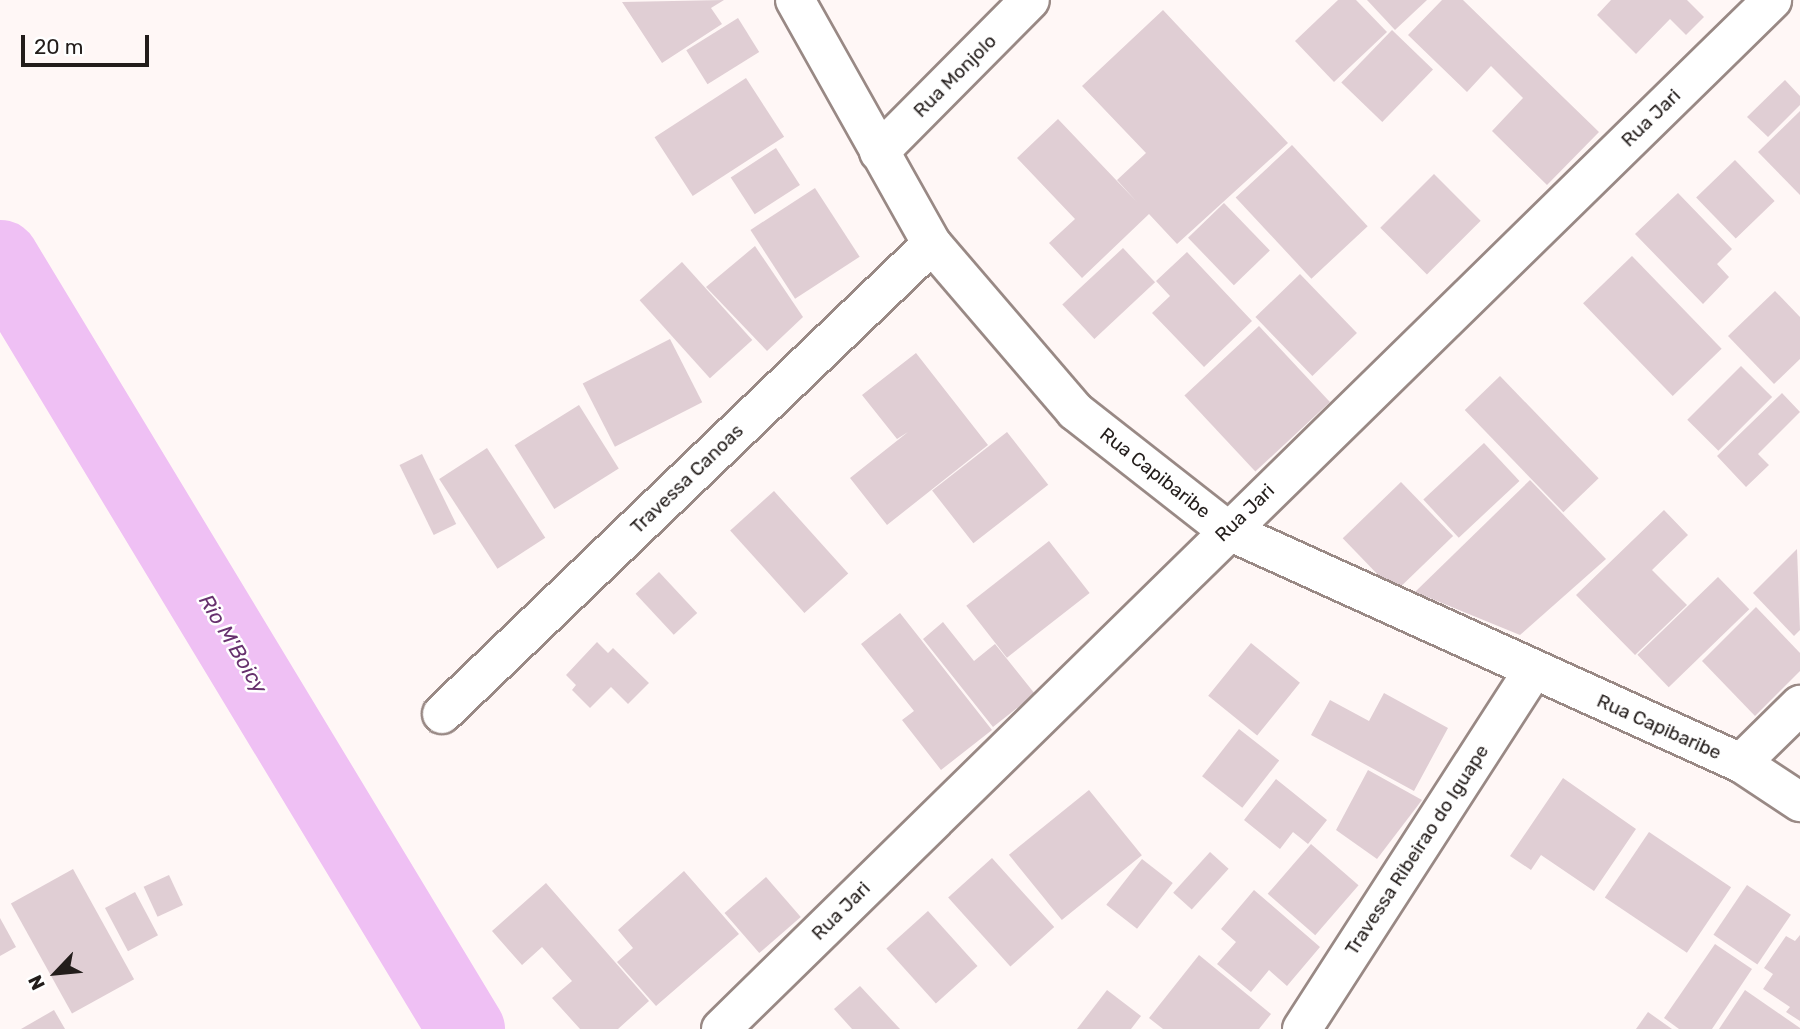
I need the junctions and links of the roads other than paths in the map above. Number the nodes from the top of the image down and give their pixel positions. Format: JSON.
{"nodes":[{"id":1,"x":795,"y":0,"type":"edge"},
{"id":2,"x":1030,"y":0,"type":"edge"},
{"id":3,"x":1772,"y":0,"type":"edge"},
{"id":4,"x":879,"y":152,"type":"junction"},
{"id":5,"x":932,"y":244,"type":"junction"},
{"id":6,"x":1227,"y":530,"type":"junction"},
{"id":7,"x":1532,"y":672,"type":"junction"},
{"id":8,"x":1800,"y":705,"type":"edge"},
{"id":9,"x":442,"y":714,"type":"dead end"},
{"id":10,"x":1741,"y":763,"type":"junction"},
{"id":11,"x":1800,"y":802,"type":"edge"},
{"id":12,"x":720,"y":1029,"type":"edge"},
{"id":13,"x":1302,"y":1029,"type":"edge"}],
"edges":[{"from":1,"to":4,"type":"street","name":"Rua Capibaribe"},
{"from":2,"to":4,"type":"street","name":"Rua Monjolo"},
{"from":3,"to":6,"type":"street","name":"Rua Jari"},
{"from":4,"to":5,"type":"street","name":"Rua Capibaribe"},
{"from":5,"to":6,"type":"street","name":"Rua Capibaribe"},
{"from":5,"to":9,"type":"street","name":"Travessa Canoas"},
{"from":6,"to":7,"type":"street","name":"Rua Capibaribe"},
{"from":6,"to":12,"type":"street","name":"Rua Jari"},
{"from":7,"to":10,"type":"street","name":"Rua Capibaribe"},
{"from":7,"to":13,"type":"street","name":"Travessa Ribeirao do Iguape"},
{"from":8,"to":10,"type":"street"},
{"from":10,"to":11,"type":"street","name":"Rua Capibaribe"}]}
